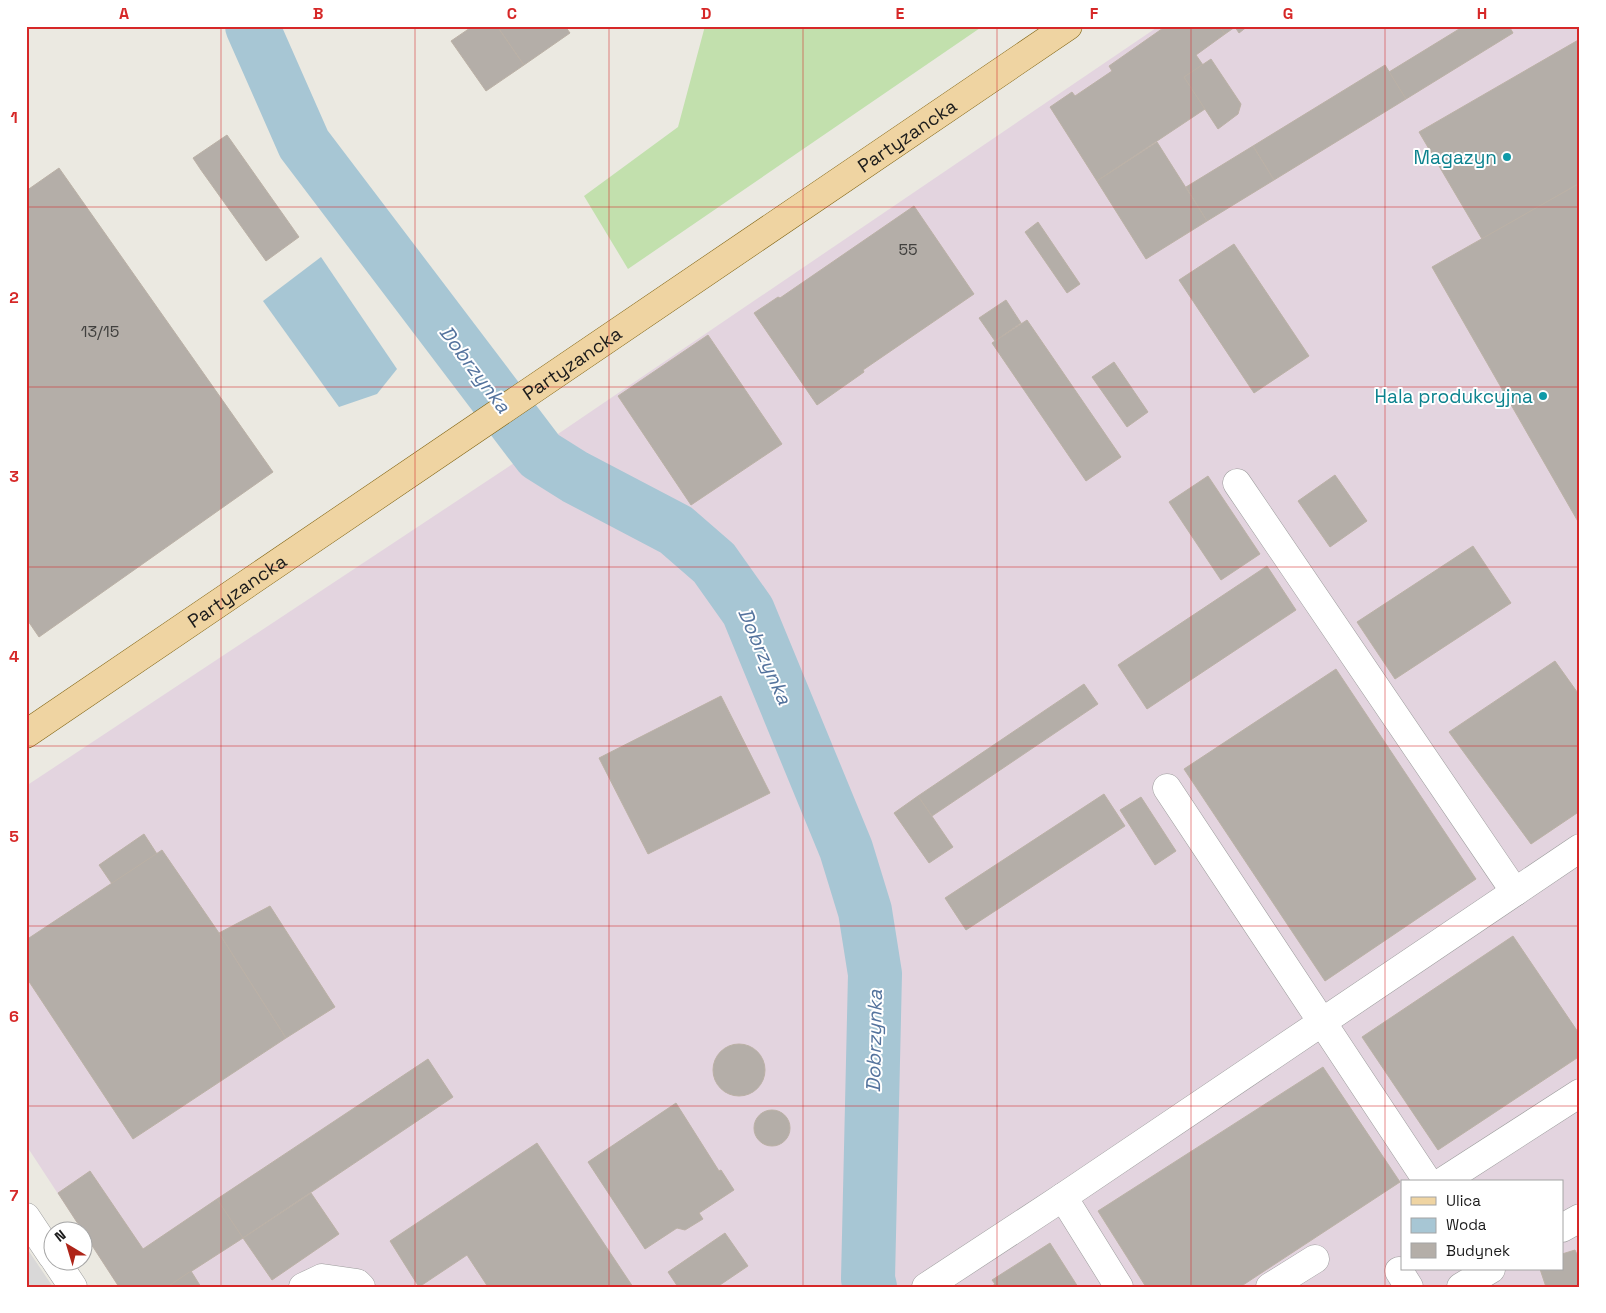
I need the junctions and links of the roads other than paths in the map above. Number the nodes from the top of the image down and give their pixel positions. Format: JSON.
{"nodes":[{"id":1,"x":1068,"y":26,"type":"edge"},
{"id":2,"x":1237,"y":483,"type":"dead end"},
{"id":3,"x":26,"y":734,"type":"edge"},
{"id":4,"x":1167,"y":788,"type":"dead end"},
{"id":5,"x":1580,"y":848,"type":"edge"},
{"id":6,"x":1515,"y":892,"type":"junction"},
{"id":7,"x":1322,"y":1022,"type":"junction"},
{"id":8,"x":1580,"y":1093,"type":"edge"},
{"id":9,"x":1427,"y":1180,"type":"edge"},
{"id":10,"x":1445,"y":1180,"type":"edge"},
{"id":11,"x":1064,"y":1198,"type":"junction"},
{"id":12,"x":26,"y":1217,"type":"edge"},
{"id":13,"x":1580,"y":1218,"type":"edge"},
{"id":14,"x":1564,"y":1227,"type":"edge"},
{"id":15,"x":42,"y":1241,"type":"edge"},
{"id":16,"x":1315,"y":1259,"type":"dead end"},
{"id":17,"x":62,"y":1270,"type":"edge"},
{"id":18,"x":1489,"y":1270,"type":"edge"},
{"id":19,"x":73,"y":1287,"type":"edge"},
{"id":20,"x":303,"y":1287,"type":"edge"},
{"id":21,"x":361,"y":1287,"type":"edge"},
{"id":22,"x":926,"y":1287,"type":"edge"},
{"id":23,"x":1119,"y":1287,"type":"edge"},
{"id":24,"x":1270,"y":1287,"type":"edge"},
{"id":25,"x":1461,"y":1287,"type":"edge"}],
"edges":[{"from":1,"to":3,"type":"main road","name":"Partyzancka"},
{"from":2,"to":6,"type":"street"},
{"from":4,"to":7,"type":"street"},
{"from":5,"to":6,"type":"street"},
{"from":6,"to":7,"type":"street"},
{"from":7,"to":9,"type":"street"},
{"from":7,"to":11,"type":"street"},
{"from":8,"to":10,"type":"street"},
{"from":11,"to":22,"type":"street"},
{"from":11,"to":23,"type":"street"},
{"from":12,"to":15,"type":"street"},
{"from":13,"to":14,"type":"street"},
{"from":16,"to":24,"type":"street"},
{"from":17,"to":19,"type":"street"},
{"from":18,"to":25,"type":"street"},
{"from":20,"to":21,"type":"street"}]}
